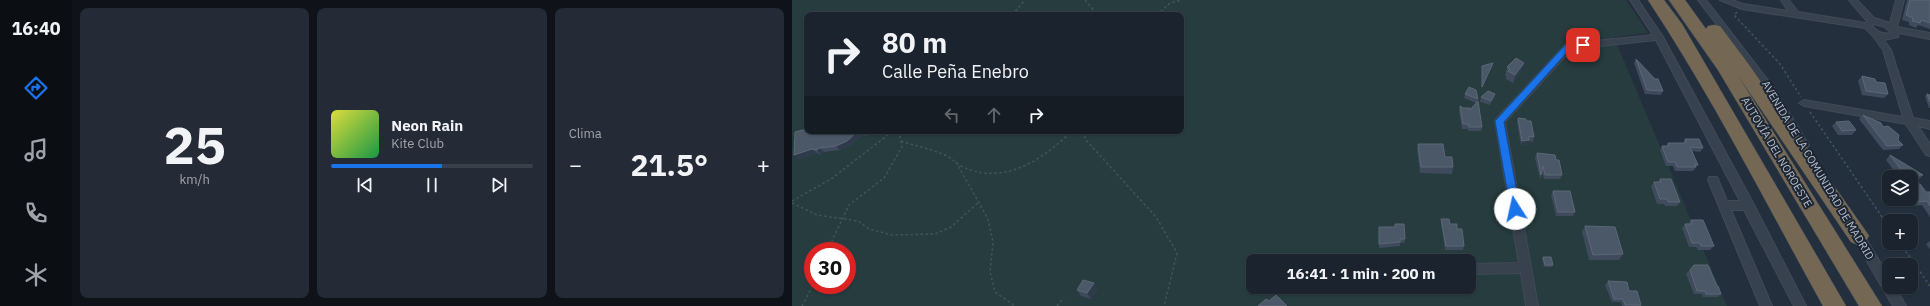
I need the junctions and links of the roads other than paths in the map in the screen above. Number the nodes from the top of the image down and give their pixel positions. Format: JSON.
{"nodes":[{"id":1,"x":1634,"y":0,"type":"edge"},
{"id":2,"x":1656,"y":0,"type":"edge"},
{"id":3,"x":1677,"y":0,"type":"edge"},
{"id":4,"x":1692,"y":0,"type":"edge"},
{"id":5,"x":1702,"y":0,"type":"edge"},
{"id":6,"x":1708,"y":0,"type":"edge"},
{"id":7,"x":1724,"y":0,"type":"edge"},
{"id":8,"x":1785,"y":0,"type":"edge"},
{"id":9,"x":1854,"y":0,"type":"edge"},
{"id":10,"x":1900,"y":0,"type":"edge"},
{"id":11,"x":1795,"y":14,"type":"junction"},
{"id":12,"x":1870,"y":24,"type":"junction"},
{"id":13,"x":1890,"y":29,"type":"junction"},
{"id":14,"x":1726,"y":30,"type":"junction"},
{"id":15,"x":1876,"y":34,"type":"junction"},
{"id":16,"x":1930,"y":36,"type":"edge"},
{"id":17,"x":1659,"y":37,"type":"junction"},
{"id":18,"x":1887,"y":50,"type":"junction"},
{"id":19,"x":1804,"y":103,"type":"road end"},
{"id":20,"x":1909,"y":121,"type":"junction"},
{"id":21,"x":1930,"y":125,"type":"edge"},
{"id":22,"x":1930,"y":152,"type":"edge"},
{"id":23,"x":1713,"y":180,"type":"dead end"},
{"id":24,"x":1724,"y":206,"type":"junction"},
{"id":25,"x":1749,"y":206,"type":"junction"},
{"id":26,"x":1858,"y":236,"type":"junction"},
{"id":27,"x":1525,"y":268,"type":"junction"},
{"id":28,"x":1476,"y":269,"type":"edge"},
{"id":29,"x":1532,"y":306,"type":"edge"},
{"id":30,"x":1766,"y":306,"type":"edge"},
{"id":31,"x":1800,"y":306,"type":"edge"},
{"id":32,"x":1835,"y":306,"type":"edge"},
{"id":33,"x":1871,"y":306,"type":"edge"},
{"id":34,"x":1900,"y":306,"type":"edge"}],
"edges":[{"from":1,"to":17,"type":"street"},
{"from":2,"to":32,"type":"highway"},
{"from":3,"to":33,"type":"highway","name":"AUTOVÍA DEL NOROESTE"},
{"from":4,"to":26,"type":"highway"},
{"from":5,"to":14,"type":"street","name":"AVENIDA DE LA COMUNIDAD DE MADRID"},
{"from":6,"to":14,"type":"street"},
{"from":7,"to":11,"type":"street"},
{"from":8,"to":11,"type":"street"},
{"from":9,"to":12,"type":"street"},
{"from":10,"to":13,"type":"street"},
{"from":11,"to":12,"type":"street"},
{"from":12,"to":13,"type":"street"},
{"from":12,"to":15,"type":"street"},
{"from":13,"to":15,"type":"street"},
{"from":13,"to":16,"type":"street"},
{"from":13,"to":18,"type":"street"},
{"from":14,"to":26,"type":"street","name":"AVENIDA DE LA COMUNIDAD DE MADRID"},
{"from":15,"to":18,"type":"street"},
{"from":17,"to":25,"type":"street"},
{"from":17,"to":27,"type":"street"},
{"from":18,"to":20,"type":"street"},
{"from":19,"to":20,"type":"street"},
{"from":20,"to":21,"type":"street"},
{"from":20,"to":22,"type":"street"},
{"from":23,"to":24,"type":"street"},
{"from":24,"to":25,"type":"street"},
{"from":24,"to":30,"type":"street"},
{"from":25,"to":31,"type":"street"},
{"from":26,"to":34,"type":"street","name":"AVENIDA DE LA COMUNIDAD DE MADRID"},
{"from":27,"to":28,"type":"street"},
{"from":27,"to":29,"type":"street"}]}
